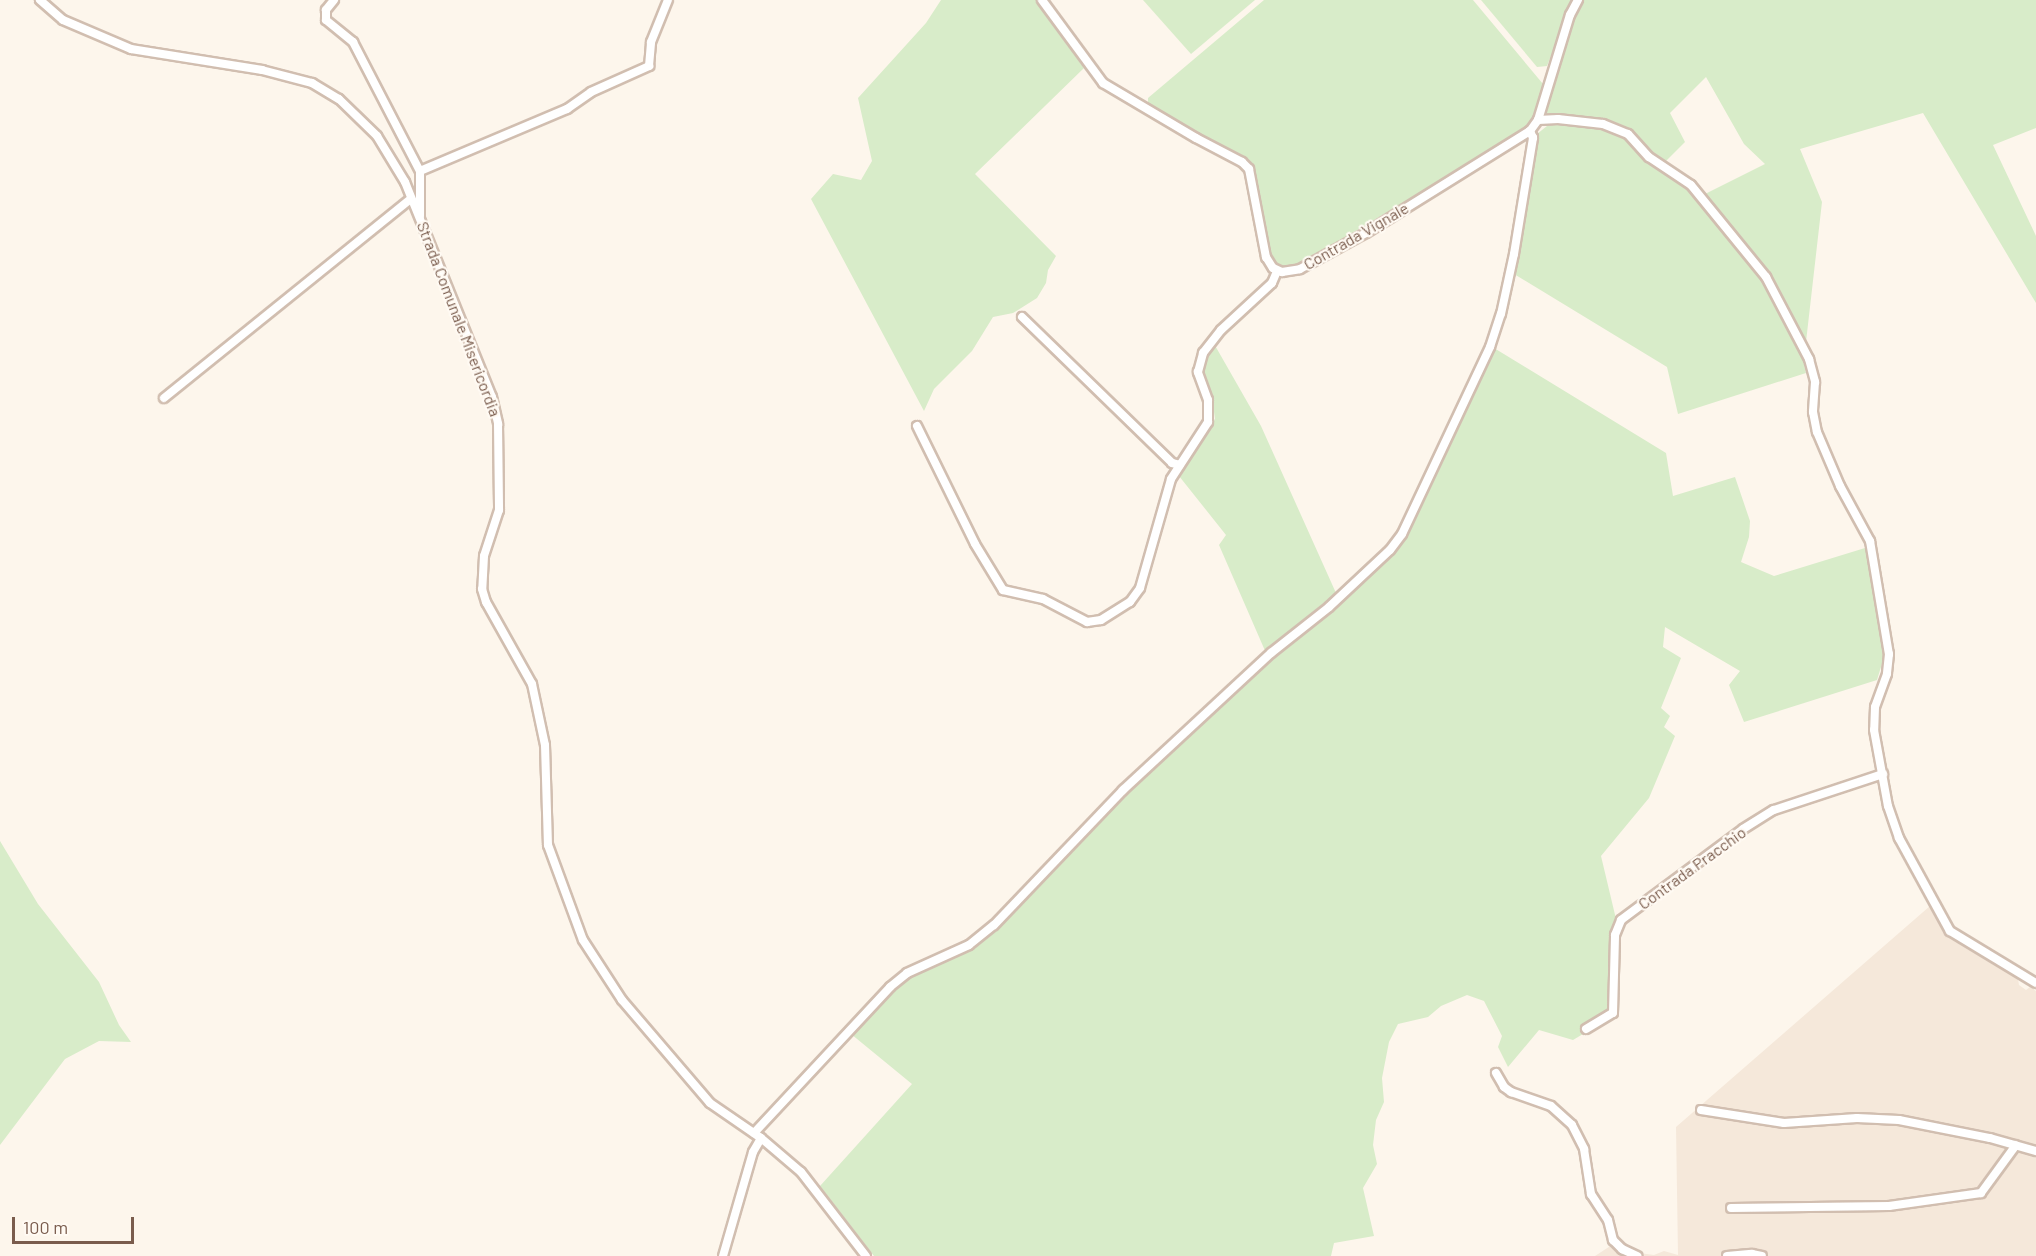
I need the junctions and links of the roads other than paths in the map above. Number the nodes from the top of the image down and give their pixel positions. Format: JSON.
{"nodes":[{"id":1,"x":40,"y":0,"type":"edge"},
{"id":2,"x":334,"y":0,"type":"edge"},
{"id":3,"x":668,"y":0,"type":"edge"},
{"id":4,"x":1042,"y":0,"type":"edge"},
{"id":5,"x":1578,"y":0,"type":"edge"},
{"id":6,"x":1538,"y":120,"type":"junction"},
{"id":7,"x":1530,"y":131,"type":"junction"},
{"id":8,"x":420,"y":171,"type":"junction"},
{"id":9,"x":411,"y":199,"type":"junction"},
{"id":10,"x":420,"y":218,"type":"junction"},
{"id":11,"x":1277,"y":271,"type":"junction"},
{"id":12,"x":1022,"y":317,"type":"dead end"},
{"id":13,"x":164,"y":398,"type":"dead end"},
{"id":14,"x":917,"y":426,"type":"dead end"},
{"id":15,"x":1180,"y":465,"type":"junction"},
{"id":16,"x":1883,"y":774,"type":"junction"},
{"id":17,"x":2036,"y":983,"type":"edge"},
{"id":18,"x":1586,"y":1029,"type":"dead end"},
{"id":19,"x":1496,"y":1072,"type":"dead end"},
{"id":20,"x":1701,"y":1110,"type":"dead end"},
{"id":21,"x":754,"y":1133,"type":"junction"},
{"id":22,"x":761,"y":1138,"type":"junction"},
{"id":23,"x":2016,"y":1145,"type":"junction"},
{"id":24,"x":2036,"y":1151,"type":"edge"},
{"id":25,"x":1731,"y":1208,"type":"dead end"},
{"id":26,"x":723,"y":1256,"type":"edge"},
{"id":27,"x":866,"y":1256,"type":"edge"},
{"id":28,"x":1637,"y":1256,"type":"edge"},
{"id":29,"x":1727,"y":1256,"type":"edge"},
{"id":30,"x":1762,"y":1256,"type":"edge"}],
"edges":[{"from":1,"to":9,"type":"street","name":"Strada Comunale Misericordia"},
{"from":2,"to":8,"type":"street"},
{"from":3,"to":8,"type":"street"},
{"from":4,"to":11,"type":"street"},
{"from":5,"to":6,"type":"street","name":"Contrada Vignale"},
{"from":6,"to":7,"type":"street","name":"Contrada Vignale"},
{"from":6,"to":16,"type":"street"},
{"from":7,"to":11,"type":"street","name":"Contrada Vignale"},
{"from":7,"to":21,"type":"street"},
{"from":8,"to":10,"type":"street"},
{"from":9,"to":10,"type":"street","name":"Strada Comunale Misericordia"},
{"from":9,"to":13,"type":"street"},
{"from":10,"to":21,"type":"street","name":"Strada Comunale Misericordia"},
{"from":11,"to":15,"type":"street"},
{"from":12,"to":15,"type":"street"},
{"from":14,"to":15,"type":"street"},
{"from":16,"to":17,"type":"street"},
{"from":16,"to":18,"type":"street","name":"Contrada Pracchio"},
{"from":19,"to":28,"type":"street"},
{"from":20,"to":23,"type":"street"},
{"from":21,"to":22,"type":"street","name":"Strada Comunale Misericordia"},
{"from":22,"to":26,"type":"street"},
{"from":22,"to":27,"type":"street","name":"Strada Comunale Misericordia"},
{"from":23,"to":24,"type":"street"},
{"from":23,"to":25,"type":"street"},
{"from":29,"to":30,"type":"street"}]}
